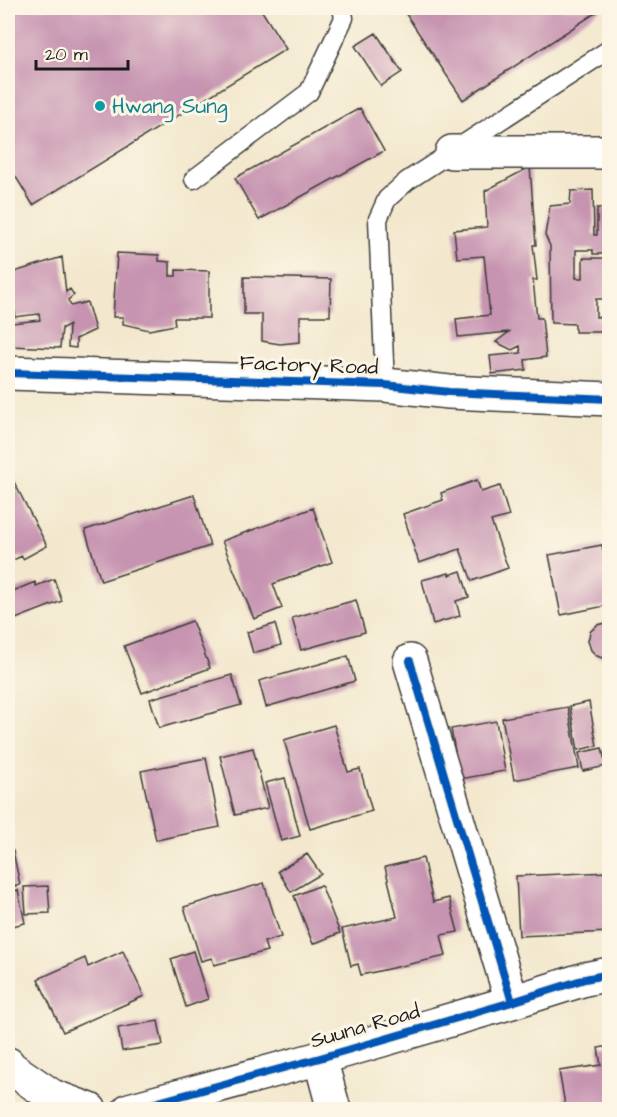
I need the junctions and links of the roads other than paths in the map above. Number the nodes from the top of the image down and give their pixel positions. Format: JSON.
{"nodes":[{"id":1,"x":342,"y":8,"type":"edge"},
{"id":2,"x":609,"y":49,"type":"edge"},
{"id":3,"x":452,"y":152,"type":"junction"},
{"id":4,"x":609,"y":152,"type":"edge"},
{"id":5,"x":194,"y":179,"type":"dead end"},
{"id":6,"x":8,"y":373,"type":"edge"},
{"id":7,"x":385,"y":385,"type":"junction"},
{"id":8,"x":609,"y":399,"type":"edge"},
{"id":9,"x":410,"y":661,"type":"dead end"},
{"id":10,"x":609,"y":974,"type":"edge"},
{"id":11,"x":512,"y":1002,"type":"junction"},
{"id":12,"x":320,"y":1058,"type":"junction"},
{"id":13,"x":8,"y":1064,"type":"edge"},
{"id":14,"x":90,"y":1110,"type":"edge"},
{"id":15,"x":129,"y":1110,"type":"edge"},
{"id":16,"x":333,"y":1110,"type":"edge"}],
"edges":[{"from":1,"to":5,"type":"lane"},
{"from":2,"to":3,"type":"lane"},
{"from":3,"to":4,"type":"street"},
{"from":3,"to":7,"type":"lane"},
{"from":6,"to":7,"type":"street","name":"Factory Road"},
{"from":7,"to":8,"type":"street","name":"Factory Road"},
{"from":9,"to":11,"type":"street"},
{"from":10,"to":11,"type":"street","name":"Suuna Road"},
{"from":11,"to":12,"type":"street","name":"Suuna Road"},
{"from":12,"to":15,"type":"street","name":"Suuna Road"},
{"from":12,"to":16,"type":"street"},
{"from":13,"to":14,"type":"street"}]}
